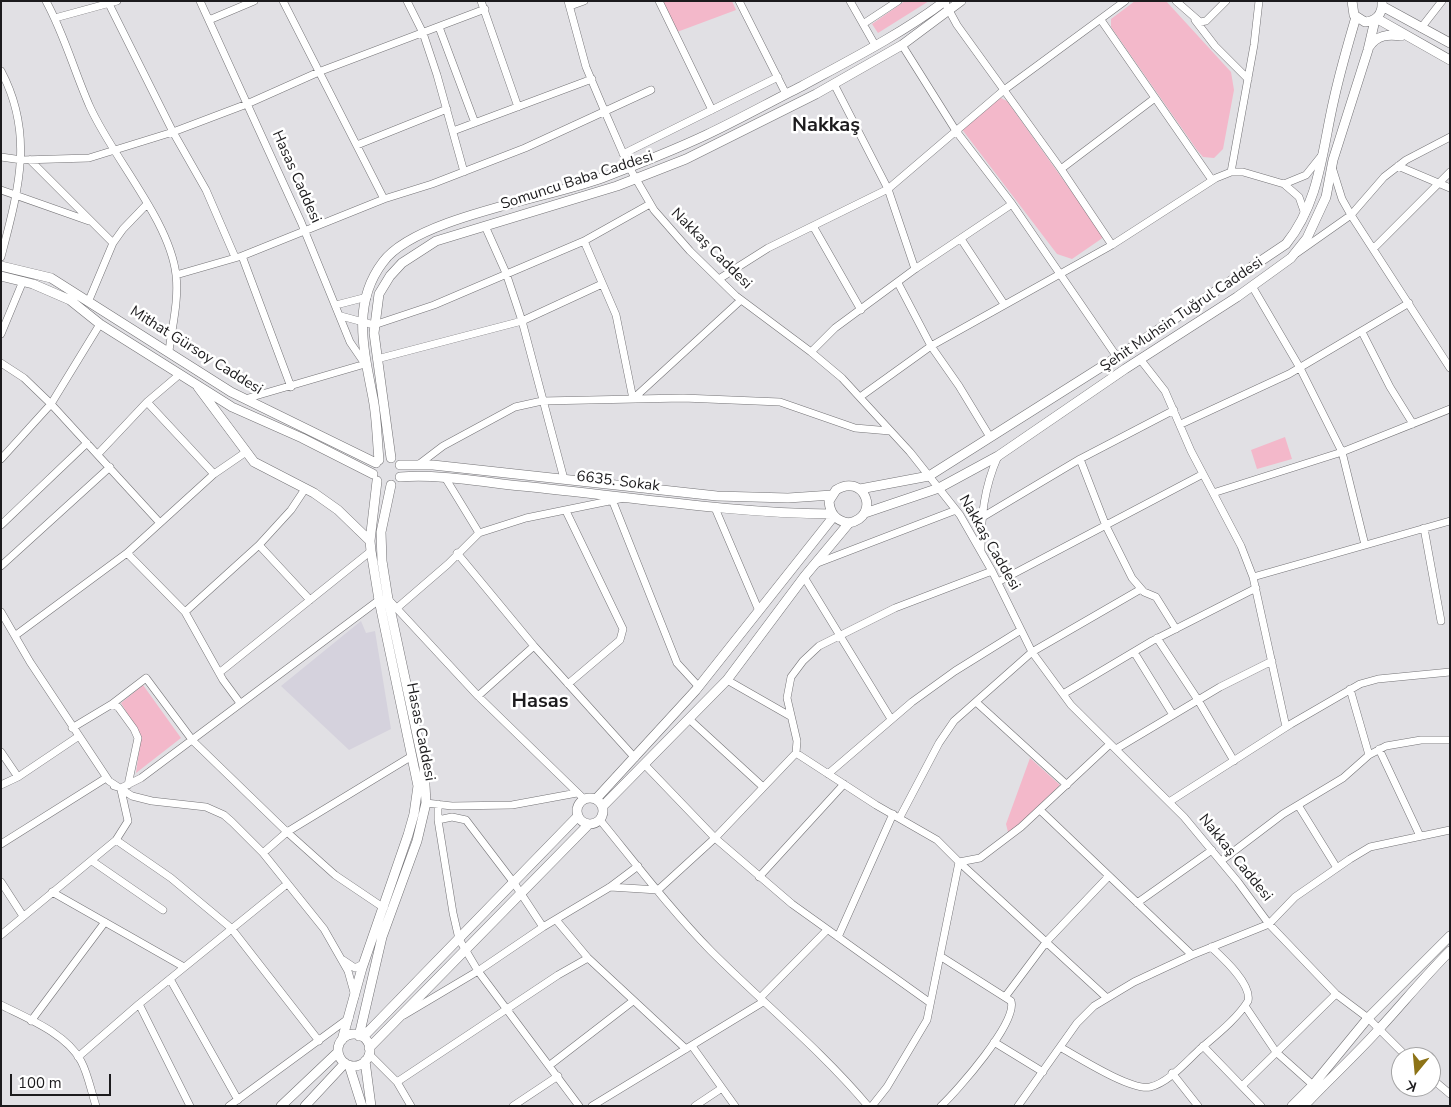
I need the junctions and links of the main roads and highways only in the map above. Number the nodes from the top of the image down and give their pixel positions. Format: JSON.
{"nodes":[{"id":1,"x":960,"y":1,"type":"edge"},
{"id":2,"x":1350,"y":2,"type":"edge"},
{"id":3,"x":945,"y":3,"type":"edge"},
{"id":4,"x":1382,"y":3,"type":"edge"},
{"id":5,"x":1356,"y":17,"type":"junction"},
{"id":6,"x":1375,"y":19,"type":"junction"},
{"id":7,"x":1406,"y":36,"type":"junction"},
{"id":8,"x":1450,"y":43,"type":"edge"},
{"id":9,"x":1368,"y":50,"type":"junction"},
{"id":10,"x":1450,"y":60,"type":"edge"},
{"id":11,"x":1,"y":266,"type":"edge"},
{"id":12,"x":1,"y":276,"type":"edge"},
{"id":13,"x":193,"y":380,"type":"junction"},
{"id":14,"x":390,"y":458,"type":"junction"},
{"id":15,"x":378,"y":461,"type":"junction"},
{"id":16,"x":400,"y":465,"type":"junction"},
{"id":17,"x":400,"y":477,"type":"junction"},
{"id":18,"x":375,"y":478,"type":"junction"},
{"id":19,"x":391,"y":485,"type":"junction"},
{"id":20,"x":860,"y":489,"type":"junction"},
{"id":21,"x":832,"y":495,"type":"junction"},
{"id":22,"x":865,"y":513,"type":"junction"},
{"id":23,"x":833,"y":515,"type":"junction"},
{"id":24,"x":849,"y":523,"type":"junction"},
{"id":25,"x":370,"y":541,"type":"junction"},
{"id":26,"x":383,"y":600,"type":"junction"},
{"id":27,"x":596,"y":798,"type":"junction"},
{"id":28,"x":603,"y":806,"type":"junction"},
{"id":29,"x":578,"y":816,"type":"junction"},
{"id":30,"x":589,"y":824,"type":"junction"},
{"id":31,"x":1450,"y":936,"type":"edge"},
{"id":32,"x":1450,"y":951,"type":"edge"},
{"id":33,"x":361,"y":1037,"type":"junction"},
{"id":34,"x":342,"y":1040,"type":"junction"},
{"id":35,"x":338,"y":1052,"type":"junction"},
{"id":36,"x":368,"y":1054,"type":"junction"},
{"id":37,"x":347,"y":1064,"type":"junction"},
{"id":38,"x":281,"y":1106,"type":"edge"},
{"id":39,"x":305,"y":1106,"type":"edge"},
{"id":40,"x":362,"y":1106,"type":"edge"},
{"id":41,"x":371,"y":1106,"type":"edge"},
{"id":42,"x":1292,"y":1106,"type":"edge"},
{"id":43,"x":1304,"y":1106,"type":"edge"}],
"edges":[{"from":1,"to":3,"type":"main road","name":"Somuncu Baba Caddesi"},
{"from":2,"to":5,"type":"main road"},
{"from":3,"to":14,"type":"main road","name":"Somuncu Baba Caddesi"},
{"from":3,"to":15,"type":"main road","name":"Somuncu Baba Caddesi"},
{"from":4,"to":6,"type":"main road","name":"Şehit Muhsin Tuğrul Caddesi"},
{"from":4,"to":8,"type":"main road"},
{"from":5,"to":6,"type":"main road"},
{"from":5,"to":20,"type":"main road","name":"Şehit Muhsin Tuğrul Caddesi"},
{"from":6,"to":7,"type":"main road"},
{"from":6,"to":9,"type":"main road","name":"Şehit Muhsin Tuğrul Caddesi"},
{"from":7,"to":9,"type":"main road"},
{"from":7,"to":10,"type":"main road"},
{"from":9,"to":22,"type":"main road","name":"Şehit Muhsin Tuğrul Caddesi"},
{"from":11,"to":15,"type":"main road","name":"Mithat Gürsoy Caddesi"},
{"from":12,"to":13,"type":"main road","name":"Mithat Gürsoy Caddesi"},
{"from":13,"to":18,"type":"main road","name":"Mithat Gürsoy Caddesi"},
{"from":13,"to":25,"type":"main road","name":"Mithat Gürsoy Caddesi"},
{"from":14,"to":15,"type":"main road"},
{"from":14,"to":16,"type":"main road"},
{"from":15,"to":18,"type":"main road"},
{"from":16,"to":17,"type":"main road"},
{"from":16,"to":21,"type":"main road","name":"6635. Sokak"},
{"from":17,"to":19,"type":"main road"},
{"from":17,"to":23,"type":"main road","name":"6635. Sokak"},
{"from":18,"to":19,"type":"main road"},
{"from":18,"to":25,"type":"main road","name":"Hasas Caddesi"},
{"from":19,"to":26,"type":"main road","name":"Hasas Caddesi"},
{"from":20,"to":21,"type":"main road"},
{"from":20,"to":22,"type":"main road"},
{"from":21,"to":23,"type":"main road"},
{"from":22,"to":24,"type":"main road"},
{"from":23,"to":24,"type":"main road"},
{"from":23,"to":27,"type":"main road"},
{"from":24,"to":28,"type":"main road"},
{"from":25,"to":26,"type":"main road","name":"Hasas Caddesi"},
{"from":26,"to":33,"type":"main road","name":"Hasas Caddesi"},
{"from":26,"to":34,"type":"main road","name":"Hasas Caddesi"},
{"from":27,"to":28,"type":"main road"},
{"from":27,"to":29,"type":"main road"},
{"from":28,"to":30,"type":"main road"},
{"from":29,"to":30,"type":"main road"},
{"from":29,"to":33,"type":"main road"},
{"from":30,"to":36,"type":"main road"},
{"from":31,"to":42,"type":"main road"},
{"from":32,"to":43,"type":"main road"},
{"from":33,"to":34,"type":"main road"},
{"from":33,"to":36,"type":"main road"},
{"from":34,"to":35,"type":"main road"},
{"from":35,"to":37,"type":"main road"},
{"from":35,"to":38,"type":"main road"},
{"from":36,"to":37,"type":"main road"},
{"from":36,"to":41,"type":"main road"},
{"from":37,"to":39,"type":"main road"},
{"from":37,"to":40,"type":"main road"}]}
